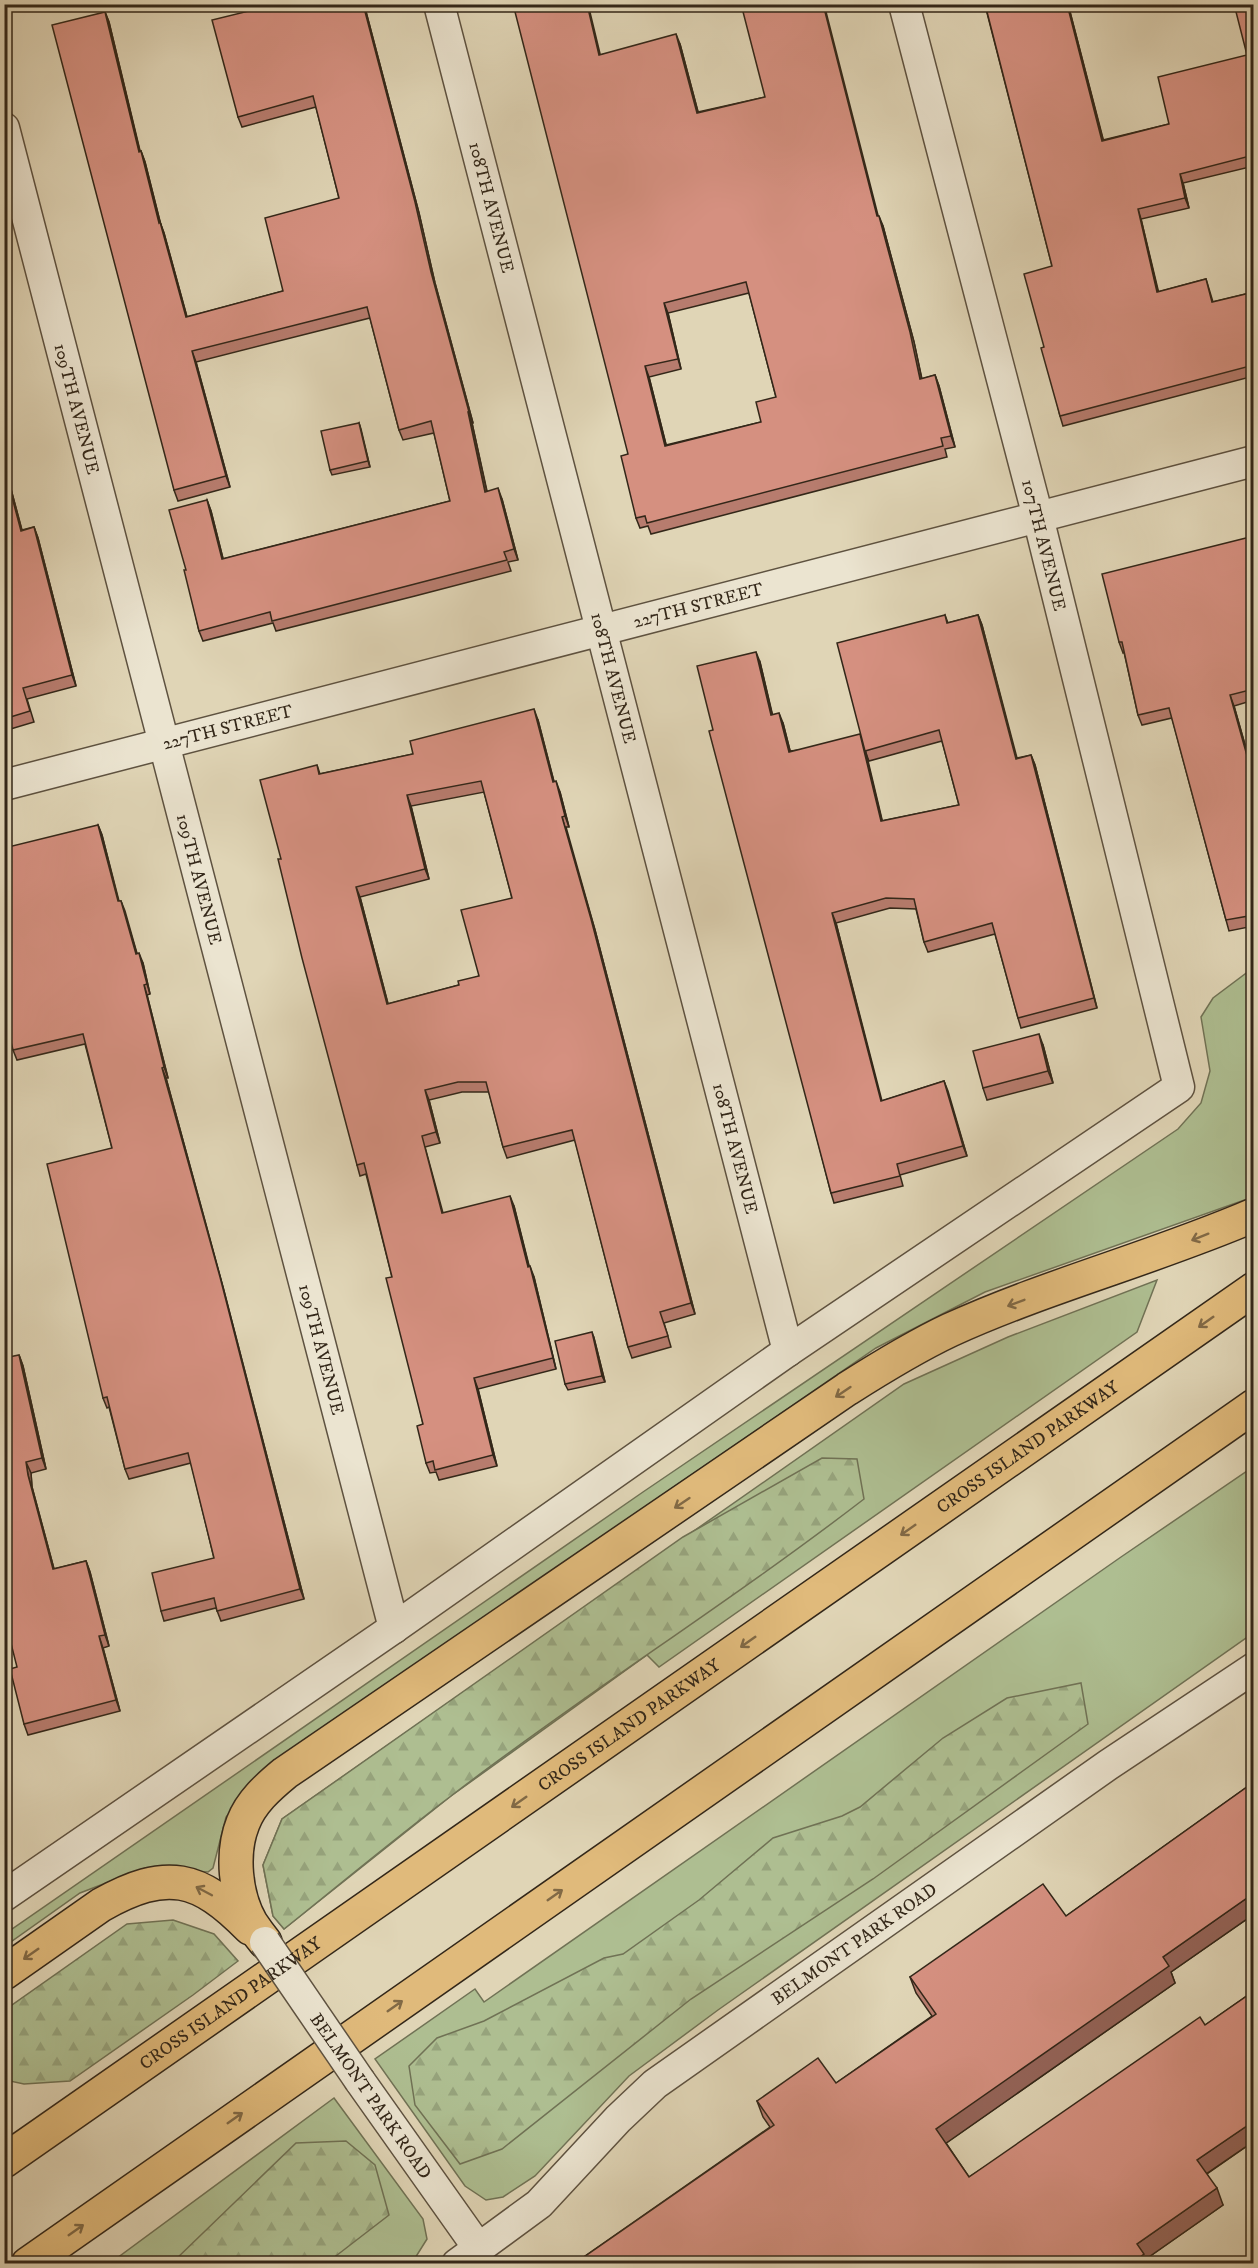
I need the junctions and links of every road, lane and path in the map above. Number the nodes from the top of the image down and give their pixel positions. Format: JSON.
{"nodes":[{"id":1,"x":439,"y":4,"type":"edge"},
{"id":2,"x":904,"y":4,"type":"edge"},
{"id":3,"x":4,"y":128,"type":"edge"},
{"id":4,"x":1254,"y":461,"type":"edge"},
{"id":5,"x":1038,"y":517,"type":"junction"},
{"id":6,"x":602,"y":630,"type":"junction"},
{"id":7,"x":164,"y":744,"type":"junction"},
{"id":8,"x":4,"y":785,"type":"edge"},
{"id":9,"x":1254,"y":1215,"type":"edge"},
{"id":10,"x":1254,"y":1289,"type":"edge"},
{"id":11,"x":789,"y":1351,"type":"junction"},
{"id":12,"x":1254,"y":1406,"type":"edge"},
{"id":13,"x":394,"y":1628,"type":"junction"},
{"id":14,"x":1254,"y":1668,"type":"edge"},
{"id":15,"x":4,"y":1896,"type":"edge"},
{"id":16,"x":265,"y":1942,"type":"junction"},
{"id":17,"x":4,"y":1973,"type":"edge"},
{"id":18,"x":4,"y":2161,"type":"edge"},
{"id":19,"x":468,"y":2256,"type":"edge"},
{"id":20,"x":28,"y":2264,"type":"edge"}],
"edges":[{"from":1,"to":6,"type":"street","name":"108TH AVENUE"},
{"from":2,"to":5,"type":"street","name":"107TH AVENUE"},
{"from":3,"to":7,"type":"street","name":"109TH AVENUE"},
{"from":4,"to":5,"type":"street","name":"227TH STREET"},
{"from":5,"to":6,"type":"street","name":"227TH STREET"},
{"from":5,"to":11,"type":"street","name":"107TH AVENUE"},
{"from":6,"to":7,"type":"street","name":"227TH STREET"},
{"from":6,"to":11,"type":"street","name":"108TH AVENUE"},
{"from":7,"to":8,"type":"street","name":"227TH STREET"},
{"from":7,"to":13,"type":"street","name":"109TH AVENUE"},
{"from":9,"to":16,"type":"highway","one_way":true},
{"from":10,"to":18,"type":"highway","name":"CROSS ISLAND PARKWAY","one_way":true},
{"from":11,"to":13,"type":"street"},
{"from":20,"to":12,"type":"highway","one_way":true},
{"from":13,"to":15,"type":"street"},
{"from":14,"to":19,"type":"street","name":"BELMONT PARK ROAD"},
{"from":16,"to":17,"type":"highway","one_way":true},
{"from":16,"to":19,"type":"street","name":"BELMONT PARK ROAD","bridge":true}]}
